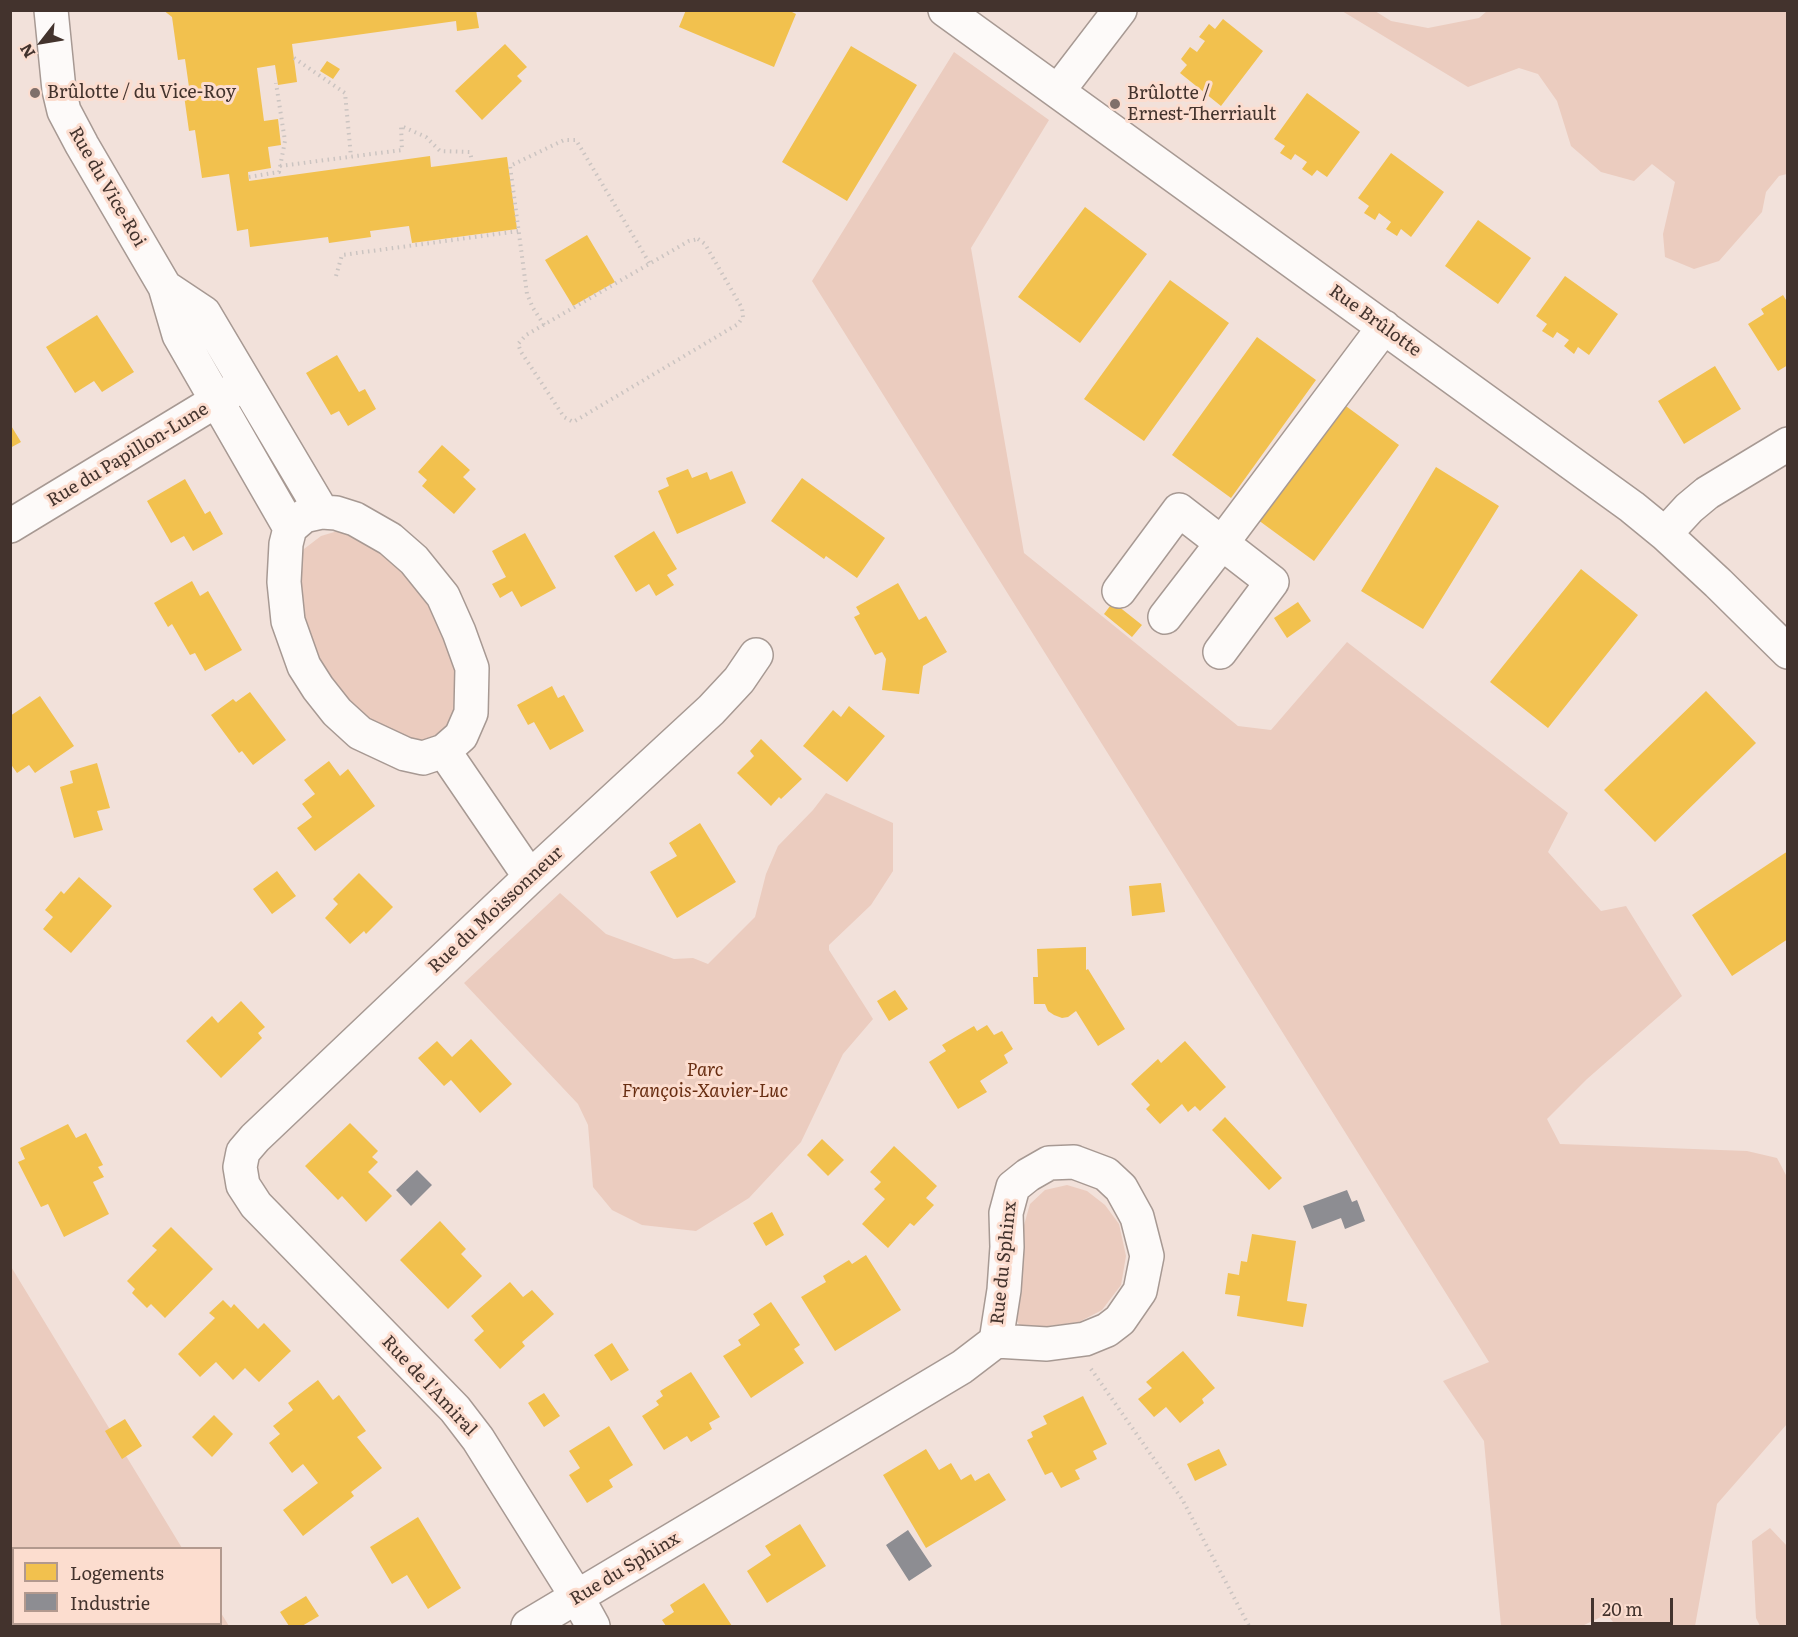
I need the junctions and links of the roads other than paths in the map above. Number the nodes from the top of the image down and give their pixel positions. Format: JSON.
{"nodes":[{"id":1,"x":51,"y":10,"type":"edge"},
{"id":2,"x":945,"y":10,"type":"edge"},
{"id":3,"x":1120,"y":10,"type":"edge"},
{"id":4,"x":1058,"y":91,"type":"junction"},
{"id":5,"x":165,"y":287,"type":"junction"},
{"id":6,"x":1384,"y":327,"type":"junction"},
{"id":7,"x":245,"y":383,"type":"junction"},
{"id":8,"x":217,"y":400,"type":"junction"},
{"id":9,"x":1788,"y":444,"type":"edge"},
{"id":10,"x":322,"y":512,"type":"junction"},
{"id":11,"x":10,"y":526,"type":"edge"},
{"id":12,"x":290,"y":528,"type":"junction"},
{"id":13,"x":1665,"y":534,"type":"junction"},
{"id":14,"x":1222,"y":543,"type":"junction"},
{"id":15,"x":1119,"y":591,"type":"dead end"},
{"id":16,"x":1165,"y":617,"type":"dead end"},
{"id":17,"x":1220,"y":651,"type":"dead end"},
{"id":18,"x":1788,"y":652,"type":"edge"},
{"id":19,"x":756,"y":655,"type":"dead end"},
{"id":20,"x":444,"y":751,"type":"junction"},
{"id":21,"x":530,"y":877,"type":"junction"},
{"id":22,"x":240,"y":1167,"type":"joint"},
{"id":23,"x":996,"y":1341,"type":"junction"},
{"id":24,"x":577,"y":1597,"type":"junction"},
{"id":25,"x":528,"y":1626,"type":"edge"},
{"id":26,"x":593,"y":1626,"type":"edge"}],
"edges":[{"from":1,"to":5,"type":"street","name":"Rue du Vice-Roi"},
{"from":2,"to":4,"type":"street","name":"Rue Brûlotte"},
{"from":3,"to":4,"type":"street"},
{"from":4,"to":6,"type":"street","name":"Rue Brûlotte"},
{"from":5,"to":7,"type":"street","name":"Rue du Vice-Roi"},
{"from":5,"to":8,"type":"street","name":"Rue du Vice-Roi"},
{"from":6,"to":13,"type":"street","name":"Rue Brûlotte"},
{"from":6,"to":14,"type":"street"},
{"from":7,"to":8,"type":"street","name":"Rue du Papillon-Lune"},
{"from":7,"to":10,"type":"street","name":"Rue du Vice-Roi"},
{"from":8,"to":11,"type":"street","name":"Rue du Papillon-Lune"},
{"from":8,"to":12,"type":"street","name":"Rue du Vice-Roi"},
{"from":9,"to":13,"type":"street"},
{"from":10,"to":12,"type":"street"},
{"from":10,"to":20,"type":"street"},
{"from":12,"to":20,"type":"street"},
{"from":13,"to":18,"type":"street","name":"Rue Brûlotte"},
{"from":14,"to":15,"type":"street"},
{"from":14,"to":16,"type":"street"},
{"from":14,"to":17,"type":"street"},
{"from":19,"to":21,"type":"street","name":"Rue du Moissonneur"},
{"from":20,"to":21,"type":"street"},
{"from":21,"to":22,"type":"street","name":"Rue du Moissonneur"},
{"from":22,"to":24,"type":"street","name":"Rue de l'Amiral"},
{"from":23,"to":23,"type":"street","name":"Rue du Sphinx"},
{"from":23,"to":24,"type":"street","name":"Rue du Sphinx"},
{"from":24,"to":25,"type":"street","name":"Rue du Sphinx"},
{"from":24,"to":26,"type":"street","name":"Rue de l'Amiral"}]}
